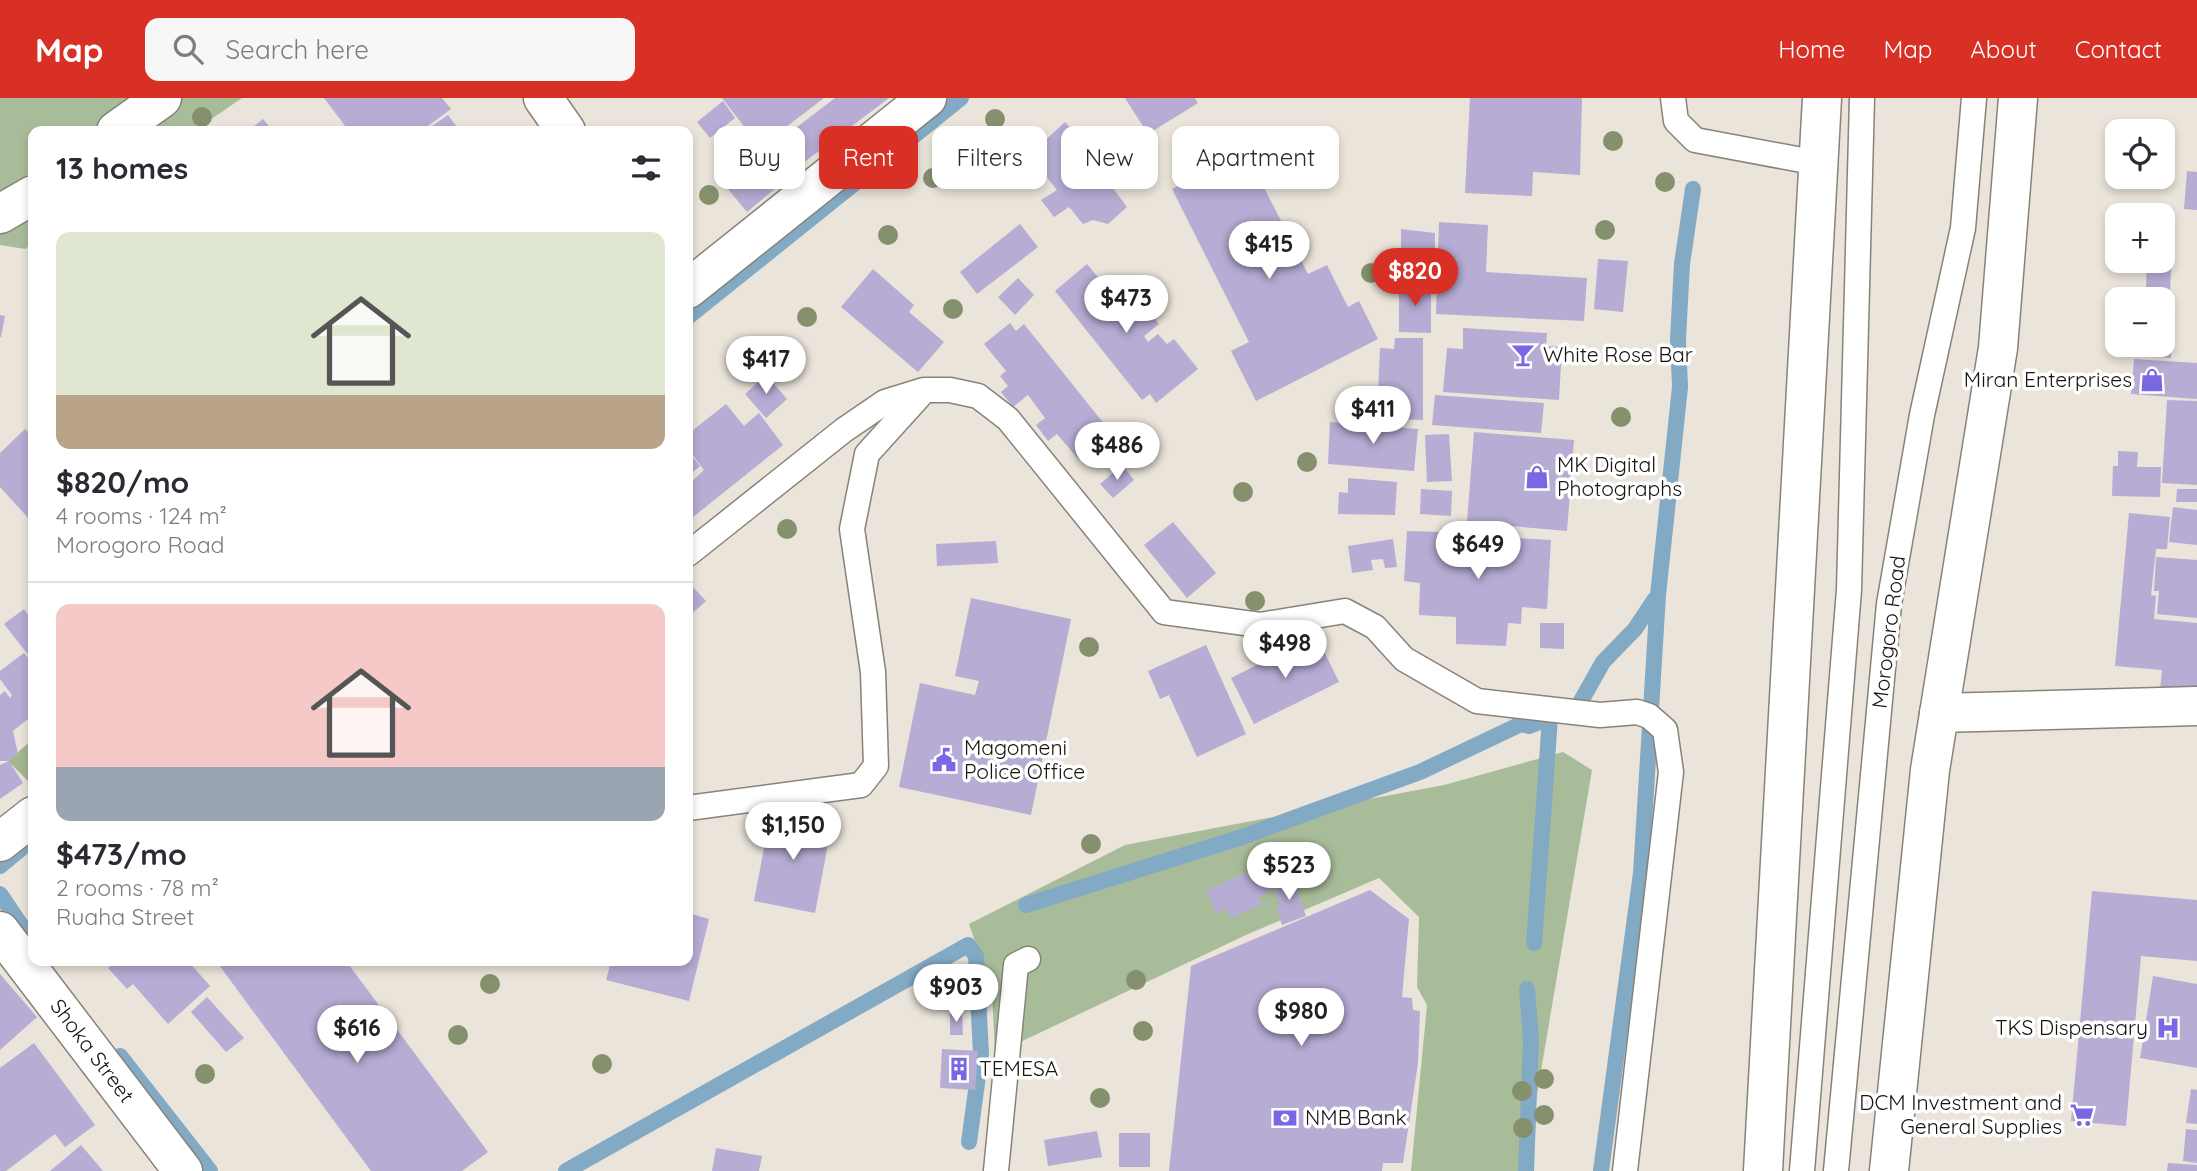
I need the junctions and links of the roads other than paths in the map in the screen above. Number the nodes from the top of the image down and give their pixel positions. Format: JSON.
{"nodes":[{"id":1,"x":162,"y":98,"type":"edge"},
{"id":2,"x":543,"y":98,"type":"edge"},
{"id":3,"x":928,"y":98,"type":"edge"},
{"id":4,"x":1673,"y":98,"type":"edge"},
{"id":5,"x":1822,"y":98,"type":"edge"},
{"id":6,"x":1862,"y":98,"type":"edge"},
{"id":7,"x":1974,"y":98,"type":"edge"},
{"id":8,"x":2018,"y":98,"type":"edge"},
{"id":9,"x":123,"y":126,"type":"edge"},
{"id":10,"x":563,"y":126,"type":"edge"},
{"id":11,"x":1818,"y":163,"type":"junction"},
{"id":12,"x":28,"y":198,"type":"edge"},
{"id":13,"x":0,"y":214,"type":"edge"},
{"id":14,"x":693,"y":285,"type":"edge"},
{"id":15,"x":924,"y":390,"type":"junction"},
{"id":16,"x":693,"y":550,"type":"edge"},
{"id":17,"x":2197,"y":706,"type":"edge"},
{"id":18,"x":1939,"y":713,"type":"junction"},
{"id":19,"x":693,"y":807,"type":"edge"},
{"id":20,"x":28,"y":820,"type":"edge"},
{"id":21,"x":0,"y":842,"type":"edge"},
{"id":22,"x":0,"y":931,"type":"edge"},
{"id":23,"x":1028,"y":959,"type":"dead end"},
{"id":24,"x":183,"y":1171,"type":"edge"},
{"id":25,"x":996,"y":1171,"type":"edge"},
{"id":26,"x":1625,"y":1171,"type":"edge"},
{"id":27,"x":1763,"y":1171,"type":"edge"},
{"id":28,"x":1802,"y":1171,"type":"edge"},
{"id":29,"x":1836,"y":1171,"type":"edge"},
{"id":30,"x":1889,"y":1171,"type":"edge"}],
"edges":[{"from":1,"to":9,"type":"main road"},
{"from":2,"to":10,"type":"main road"},
{"from":3,"to":14,"type":"main road"},
{"from":4,"to":11,"type":"lane"},
{"from":5,"to":11,"type":"main road"},
{"from":6,"to":28,"type":"lane","name":"Morogoro Road"},
{"from":7,"to":29,"type":"lane","name":"Morogoro Road"},
{"from":8,"to":18,"type":"main road"},
{"from":11,"to":27,"type":"main road"},
{"from":12,"to":13,"type":"main road"},
{"from":15,"to":16,"type":"lane"},
{"from":15,"to":19,"type":"lane"},
{"from":15,"to":26,"type":"lane"},
{"from":17,"to":18,"type":"main road"},
{"from":18,"to":30,"type":"main road"},
{"from":20,"to":21,"type":"main road"},
{"from":22,"to":24,"type":"main road","name":"Shoka Street"},
{"from":23,"to":25,"type":"lane"}]}
